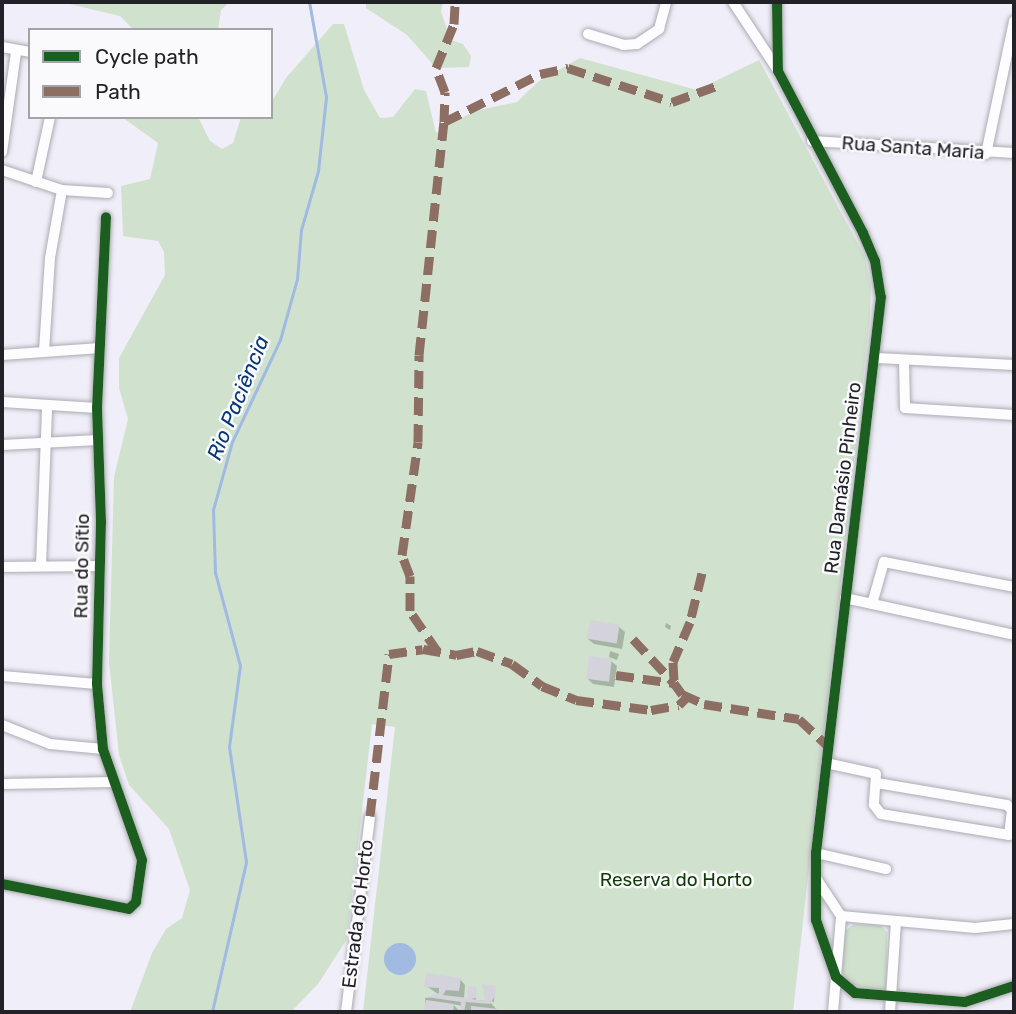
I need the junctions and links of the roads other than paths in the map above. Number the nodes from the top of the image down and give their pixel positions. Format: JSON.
{"nodes":[{"id":1,"x":666,"y":2,"type":"edge"},
{"id":2,"x":733,"y":2,"type":"edge"},
{"id":3,"x":777,"y":2,"type":"edge"},
{"id":4,"x":1014,"y":21,"type":"edge"},
{"id":5,"x":587,"y":34,"type":"dead end"},
{"id":6,"x":2,"y":47,"type":"edge"},
{"id":7,"x":16,"y":52,"type":"junction"},
{"id":8,"x":28,"y":52,"type":"edge"},
{"id":9,"x":778,"y":71,"type":"junction"},
{"id":10,"x":50,"y":119,"type":"edge"},
{"id":11,"x":811,"y":141,"type":"junction"},
{"id":12,"x":2,"y":152,"type":"edge"},
{"id":13,"x":1014,"y":153,"type":"edge"},
{"id":14,"x":986,"y":154,"type":"junction"},
{"id":15,"x":2,"y":170,"type":"edge"},
{"id":16,"x":37,"y":181,"type":"junction"},
{"id":17,"x":62,"y":190,"type":"junction"},
{"id":18,"x":108,"y":193,"type":"dead end"},
{"id":19,"x":106,"y":217,"type":"dead end"},
{"id":20,"x":100,"y":348,"type":"junction"},
{"id":21,"x":44,"y":351,"type":"junction"},
{"id":22,"x":2,"y":355,"type":"edge"},
{"id":23,"x":877,"y":358,"type":"junction"},
{"id":24,"x":904,"y":360,"type":"junction"},
{"id":25,"x":1014,"y":365,"type":"edge"},
{"id":26,"x":2,"y":402,"type":"edge"},
{"id":27,"x":47,"y":408,"type":"junction"},
{"id":28,"x":97,"y":408,"type":"junction"},
{"id":29,"x":1014,"y":415,"type":"edge"},
{"id":30,"x":98,"y":440,"type":"junction"},
{"id":31,"x":46,"y":443,"type":"junction"},
{"id":32,"x":2,"y":445,"type":"edge"},
{"id":33,"x":41,"y":566,"type":"junction"},
{"id":34,"x":100,"y":566,"type":"junction"},
{"id":35,"x":2,"y":567,"type":"edge"},
{"id":36,"x":1014,"y":587,"type":"edge"},
{"id":37,"x":845,"y":598,"type":"junction"},
{"id":38,"x":872,"y":604,"type":"junction"},
{"id":39,"x":1014,"y":635,"type":"edge"},
{"id":40,"x":2,"y":676,"type":"edge"},
{"id":41,"x":97,"y":684,"type":"junction"},
{"id":42,"x":2,"y":727,"type":"edge"},
{"id":43,"x":103,"y":749,"type":"junction"},
{"id":44,"x":826,"y":762,"type":"junction"},
{"id":45,"x":114,"y":782,"type":"junction"},
{"id":46,"x":877,"y":783,"type":"junction"},
{"id":47,"x":2,"y":784,"type":"edge"},
{"id":48,"x":370,"y":816,"type":"dead end"},
{"id":49,"x":816,"y":853,"type":"junction"},
{"id":50,"x":886,"y":869,"type":"dead end"},
{"id":51,"x":814,"y":875,"type":"junction"},
{"id":52,"x":2,"y":884,"type":"edge"},
{"id":53,"x":841,"y":916,"type":"junction"},
{"id":54,"x":896,"y":921,"type":"junction"},
{"id":55,"x":1014,"y":924,"type":"edge"},
{"id":56,"x":836,"y":977,"type":"junction"},
{"id":57,"x":1014,"y":986,"type":"edge"},
{"id":58,"x":892,"y":998,"type":"junction"},
{"id":59,"x":346,"y":1012,"type":"edge"},
{"id":60,"x":833,"y":1012,"type":"edge"},
{"id":61,"x":890,"y":1012,"type":"edge"}],
"edges":[{"from":1,"to":5,"type":"street"},
{"from":2,"to":9,"type":"street"},
{"from":3,"to":9,"type":"street","name":"Rua Damásio Pinheiro"},
{"from":4,"to":14,"type":"street"},
{"from":6,"to":7,"type":"street"},
{"from":7,"to":8,"type":"street"},
{"from":7,"to":12,"type":"street"},
{"from":9,"to":11,"type":"street","name":"Rua Damásio Pinheiro"},
{"from":10,"to":16,"type":"street"},
{"from":11,"to":14,"type":"street","name":"Rua Santa Maria"},
{"from":11,"to":23,"type":"street","name":"Rua Damásio Pinheiro"},
{"from":13,"to":14,"type":"street","name":"Rua Santa Maria"},
{"from":15,"to":16,"type":"street"},
{"from":16,"to":17,"type":"street"},
{"from":17,"to":18,"type":"street"},
{"from":17,"to":21,"type":"street"},
{"from":19,"to":20,"type":"street","name":"Rua do Sítio"},
{"from":20,"to":21,"type":"street"},
{"from":20,"to":28,"type":"street","name":"Rua do Sítio"},
{"from":21,"to":22,"type":"street"},
{"from":23,"to":24,"type":"street"},
{"from":23,"to":37,"type":"street","name":"Rua Damásio Pinheiro"},
{"from":24,"to":25,"type":"street"},
{"from":24,"to":29,"type":"street"},
{"from":26,"to":27,"type":"street"},
{"from":27,"to":28,"type":"street"},
{"from":27,"to":31,"type":"street"},
{"from":28,"to":30,"type":"street","name":"Rua do Sítio"},
{"from":30,"to":31,"type":"street"},
{"from":30,"to":34,"type":"street","name":"Rua do Sítio"},
{"from":31,"to":32,"type":"street"},
{"from":31,"to":33,"type":"street"},
{"from":33,"to":34,"type":"street"},
{"from":33,"to":35,"type":"street"},
{"from":34,"to":41,"type":"street","name":"Rua do Sítio"},
{"from":36,"to":38,"type":"street"},
{"from":37,"to":38,"type":"street"},
{"from":37,"to":44,"type":"street","name":"Rua Damásio Pinheiro"},
{"from":38,"to":39,"type":"street"},
{"from":40,"to":41,"type":"street"},
{"from":41,"to":43,"type":"street","name":"Rua do Sítio"},
{"from":42,"to":43,"type":"street"},
{"from":43,"to":45,"type":"street","name":"Rua do Sítio"},
{"from":44,"to":46,"type":"street"},
{"from":44,"to":49,"type":"street","name":"Rua Damásio Pinheiro"},
{"from":45,"to":47,"type":"street"},
{"from":45,"to":52,"type":"street","name":"Rua do Sítio"},
{"from":46,"to":46,"type":"street"},
{"from":48,"to":59,"type":"street","name":"Estrada do Horto"},
{"from":49,"to":50,"type":"street"},
{"from":49,"to":51,"type":"street","name":"Rua Damásio Pinheiro"},
{"from":51,"to":53,"type":"street"},
{"from":51,"to":56,"type":"street","name":"Rua Damásio Pinheiro"},
{"from":53,"to":54,"type":"street"},
{"from":53,"to":56,"type":"street"},
{"from":54,"to":55,"type":"street"},
{"from":54,"to":58,"type":"street"},
{"from":56,"to":58,"type":"street"},
{"from":56,"to":60,"type":"street"},
{"from":57,"to":58,"type":"street"},
{"from":58,"to":61,"type":"street"}]}
